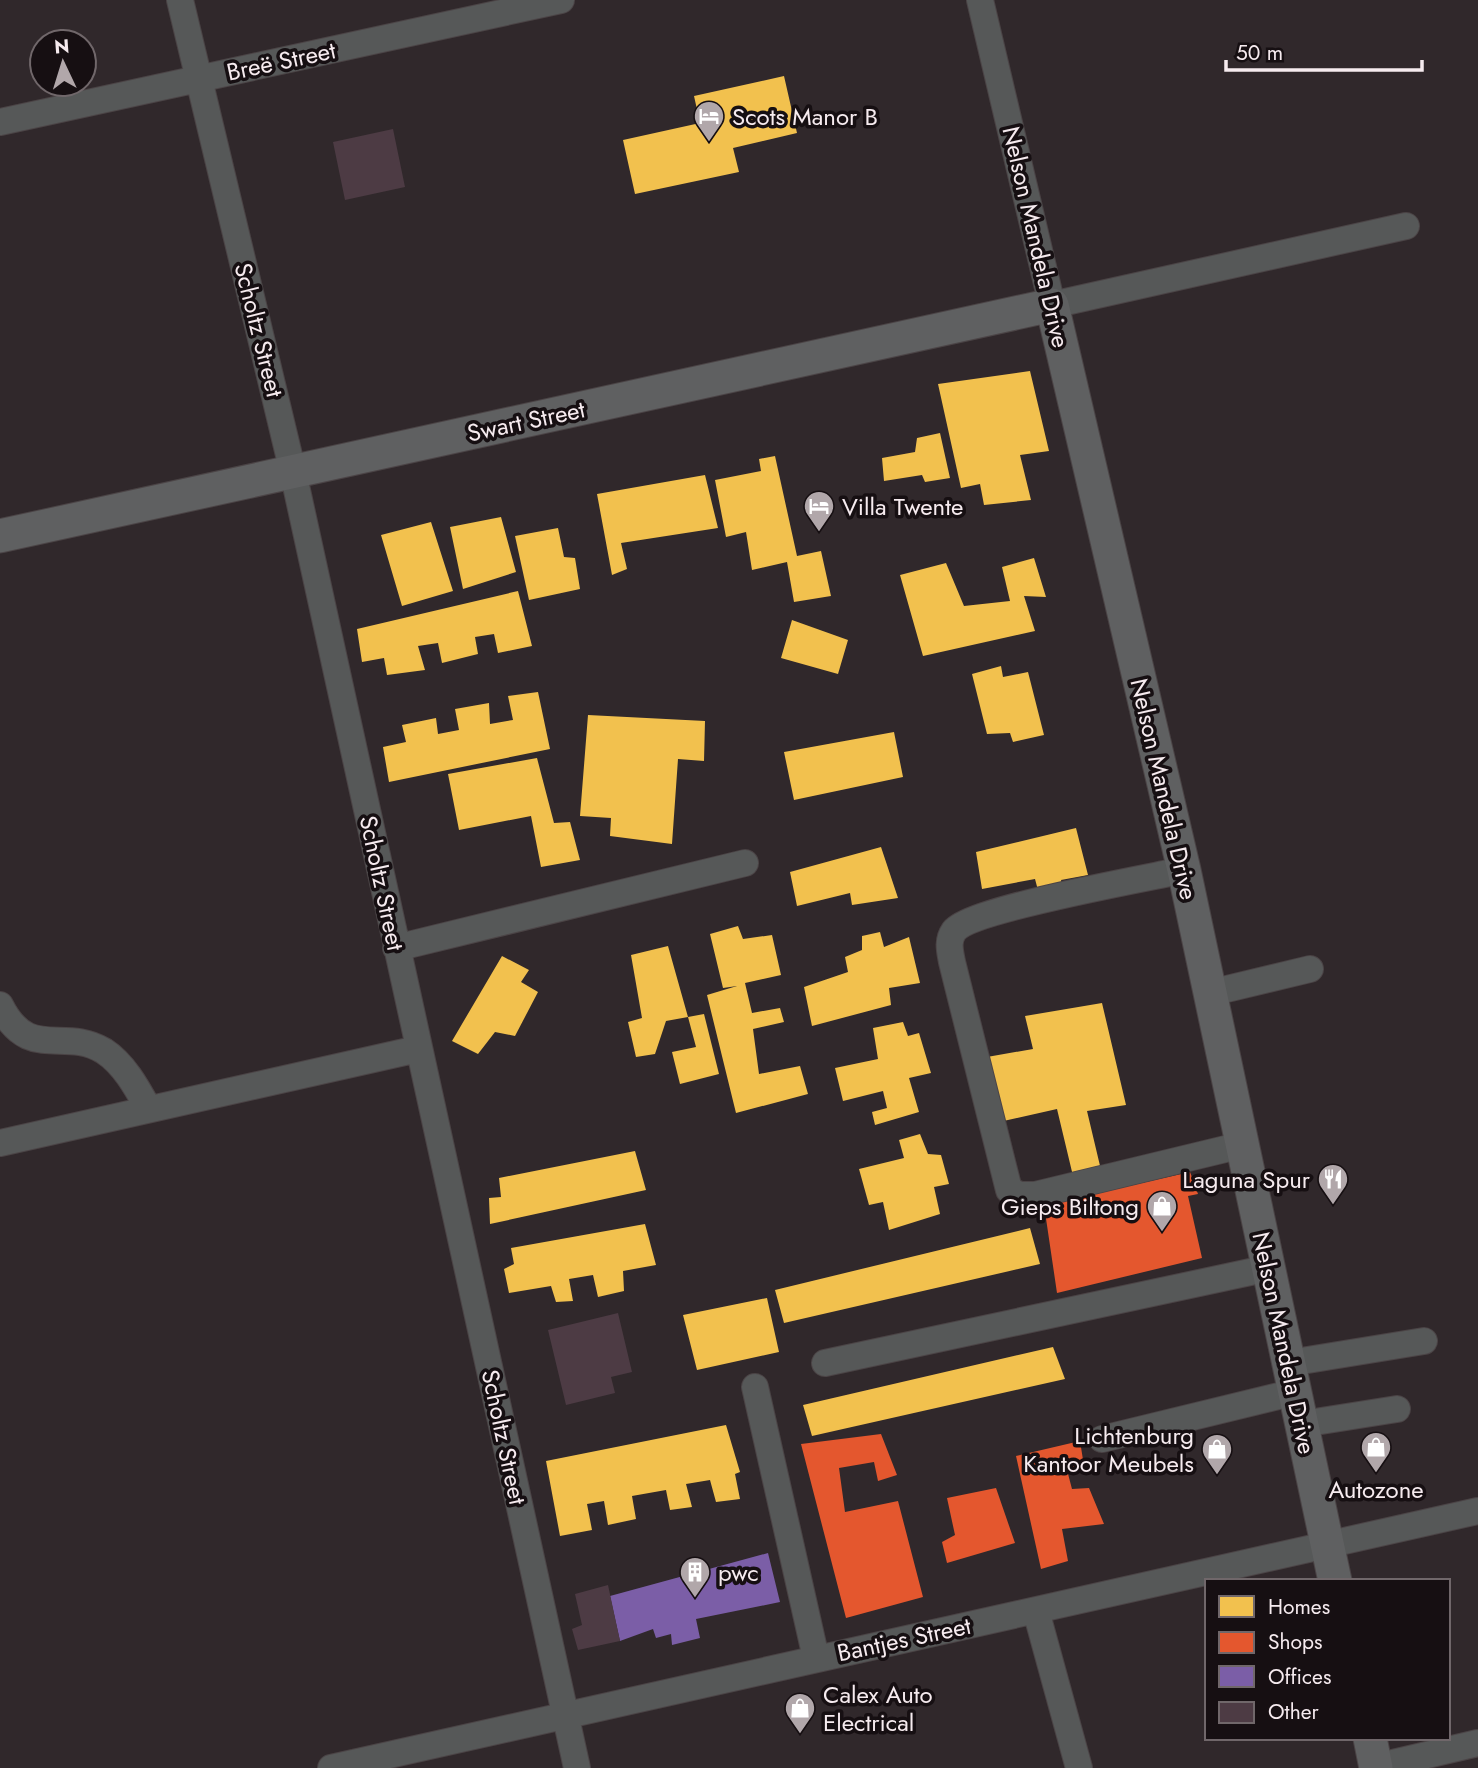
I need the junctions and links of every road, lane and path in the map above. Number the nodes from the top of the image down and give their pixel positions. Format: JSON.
{"nodes":[{"id":1,"x":180,"y":0,"type":"edge"},
{"id":2,"x":561,"y":0,"type":"edge"},
{"id":3,"x":981,"y":0,"type":"edge"},
{"id":4,"x":198,"y":80,"type":"junction"},
{"id":5,"x":0,"y":122,"type":"edge"},
{"id":6,"x":1406,"y":226,"type":"dead end"},
{"id":7,"x":1052,"y":305,"type":"junction"},
{"id":8,"x":293,"y":472,"type":"junction"},
{"id":9,"x":0,"y":536,"type":"edge"},
{"id":10,"x":745,"y":863,"type":"dead end"},
{"id":11,"x":1184,"y":870,"type":"junction"},
{"id":12,"x":397,"y":948,"type":"junction"},
{"id":13,"x":1310,"y":969,"type":"dead end"},
{"id":14,"x":1210,"y":992,"type":"junction"},
{"id":15,"x":0,"y":1005,"type":"edge"},
{"id":16,"x":418,"y":1049,"type":"junction"},
{"id":17,"x":148,"y":1108,"type":"junction"},
{"id":18,"x":0,"y":1143,"type":"edge"},
{"id":19,"x":1242,"y":1145,"type":"junction"},
{"id":20,"x":1269,"y":1268,"type":"junction"},
{"id":21,"x":1424,"y":1340,"type":"dead end"},
{"id":22,"x":825,"y":1363,"type":"dead end"},
{"id":23,"x":755,"y":1387,"type":"dead end"},
{"id":24,"x":1295,"y":1393,"type":"junction"},
{"id":25,"x":1397,"y":1409,"type":"dead end"},
{"id":26,"x":1102,"y":1439,"type":"dead end"},
{"id":27,"x":1478,"y":1511,"type":"edge"},
{"id":28,"x":1328,"y":1544,"type":"junction"},
{"id":29,"x":1335,"y":1579,"type":"edge"},
{"id":30,"x":1036,"y":1611,"type":"junction"},
{"id":31,"x":816,"y":1658,"type":"junction"},
{"id":32,"x":565,"y":1716,"type":"junction"},
{"id":33,"x":1478,"y":1744,"type":"edge"},
{"id":34,"x":1374,"y":1758,"type":"edge"},
{"id":35,"x":331,"y":1768,"type":"edge"},
{"id":36,"x":577,"y":1768,"type":"edge"},
{"id":37,"x":1079,"y":1768,"type":"edge"}],
"edges":[{"from":1,"to":4,"type":"street","name":"Scholtz Street"},
{"from":2,"to":4,"type":"street","name":"Breë Street"},
{"from":3,"to":7,"type":"street","name":"Nelson Mandela Drive"},
{"from":4,"to":5,"type":"street","name":"Breë Street"},
{"from":4,"to":8,"type":"street","name":"Scholtz Street"},
{"from":6,"to":7,"type":"street"},
{"from":7,"to":8,"type":"main road","name":"Swart Street"},
{"from":7,"to":11,"type":"main road","name":"Nelson Mandela Drive"},
{"from":8,"to":9,"type":"main road","name":"Swart Street"},
{"from":8,"to":12,"type":"street","name":"Scholtz Street"},
{"from":10,"to":12,"type":"street"},
{"from":11,"to":14,"type":"main road","name":"Nelson Mandela Drive"},
{"from":11,"to":19,"type":"street"},
{"from":12,"to":16,"type":"street","name":"Scholtz Street"},
{"from":13,"to":14,"type":"street"},
{"from":14,"to":19,"type":"main road","name":"Nelson Mandela Drive"},
{"from":15,"to":17,"type":"street"},
{"from":16,"to":17,"type":"street"},
{"from":16,"to":32,"type":"street","name":"Scholtz Street"},
{"from":17,"to":18,"type":"street"},
{"from":19,"to":20,"type":"main road","name":"Nelson Mandela Drive"},
{"from":20,"to":22,"type":"street"},
{"from":20,"to":24,"type":"main road","name":"Nelson Mandela Drive"},
{"from":21,"to":24,"type":"street"},
{"from":23,"to":31,"type":"street"},
{"from":24,"to":25,"type":"street"},
{"from":24,"to":26,"type":"street"},
{"from":24,"to":28,"type":"main road","name":"Nelson Mandela Drive"},
{"from":27,"to":28,"type":"street","name":"Bantjes Street"},
{"from":28,"to":29,"type":"main road","name":"Nelson Mandela Drive"},
{"from":28,"to":30,"type":"street","name":"Bantjes Street"},
{"from":30,"to":31,"type":"street","name":"Bantjes Street"},
{"from":30,"to":37,"type":"street"},
{"from":31,"to":32,"type":"street","name":"Bantjes Street"},
{"from":32,"to":35,"type":"street","name":"Bantjes Street"},
{"from":32,"to":36,"type":"street","name":"Scholtz Street"},
{"from":33,"to":34,"type":"street"}]}
